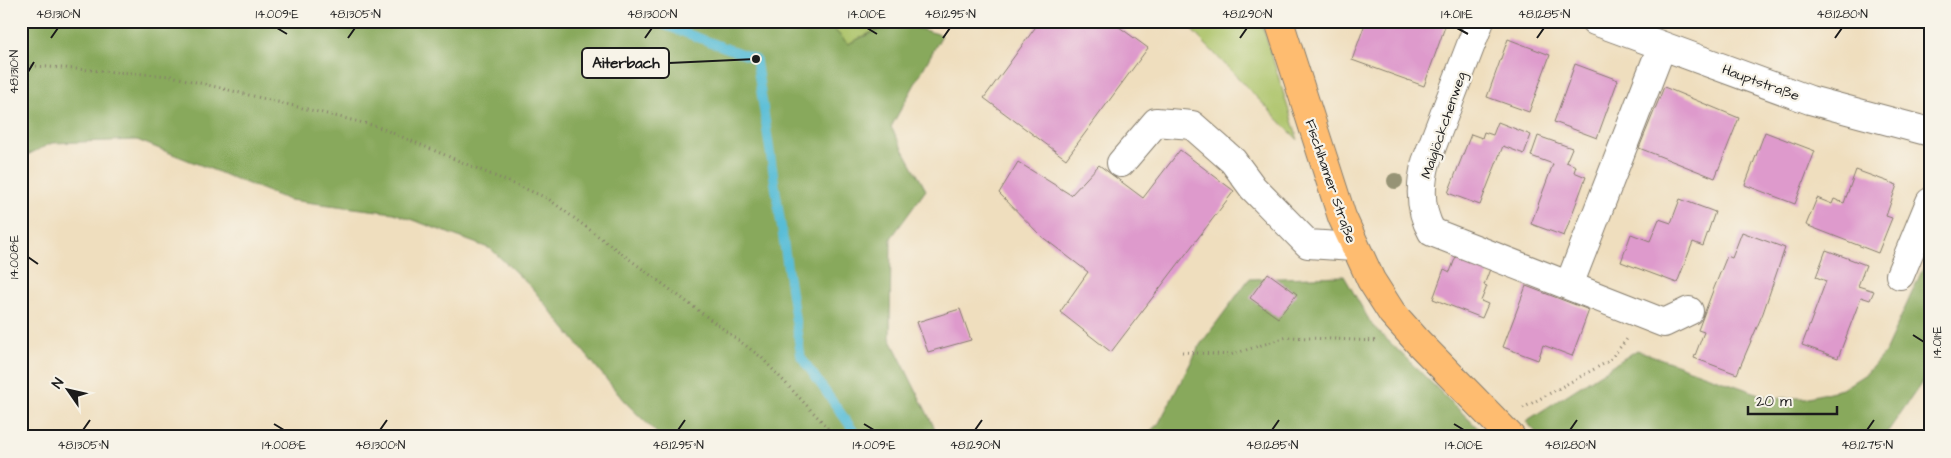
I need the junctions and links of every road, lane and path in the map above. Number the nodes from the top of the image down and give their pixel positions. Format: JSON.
{"nodes":[{"id":1,"x":1278,"y":21,"type":"edge"},
{"id":2,"x":1480,"y":21,"type":"edge"},
{"id":3,"x":1595,"y":21,"type":"edge"},
{"id":4,"x":1662,"y":46,"type":"junction"},
{"id":5,"x":21,"y":65,"type":"edge"},
{"id":6,"x":1930,"y":132,"type":"edge"},
{"id":7,"x":1121,"y":163,"type":"dead end"},
{"id":8,"x":1930,"y":202,"type":"edge"},
{"id":9,"x":1354,"y":247,"type":"junction"},
{"id":10,"x":1900,"y":275,"type":"dead end"},
{"id":11,"x":1569,"y":285,"type":"junction"},
{"id":12,"x":1689,"y":311,"type":"dead end"},
{"id":13,"x":1645,"y":317,"type":"junction"},
{"id":14,"x":1419,"y":343,"type":"junction"},
{"id":15,"x":1182,"y":352,"type":"dead end"},
{"id":16,"x":1504,"y":430,"type":"edge"},
{"id":17,"x":832,"y":437,"type":"edge"}],
"edges":[{"from":1,"to":9,"type":"main road","name":"Fischlhamer Straße"},
{"from":2,"to":11,"type":"street","name":"Maiglöckchenweg"},
{"from":3,"to":4,"type":"street","name":"Hauptstraße"},
{"from":4,"to":6,"type":"street","name":"Hauptstraße"},
{"from":4,"to":11,"type":"street"},
{"from":5,"to":17,"type":"path"},
{"from":7,"to":9,"type":"street"},
{"from":8,"to":10,"type":"street"},
{"from":9,"to":14,"type":"main road","name":"Fischlhamer Straße"},
{"from":11,"to":13,"type":"street","name":"Maiglöckchenweg"},
{"from":12,"to":13,"type":"street","name":"Maiglöckchenweg"},
{"from":13,"to":16,"type":"path"},
{"from":14,"to":15,"type":"path"},
{"from":14,"to":16,"type":"main road","name":"Fischlhamer Straße"}]}
